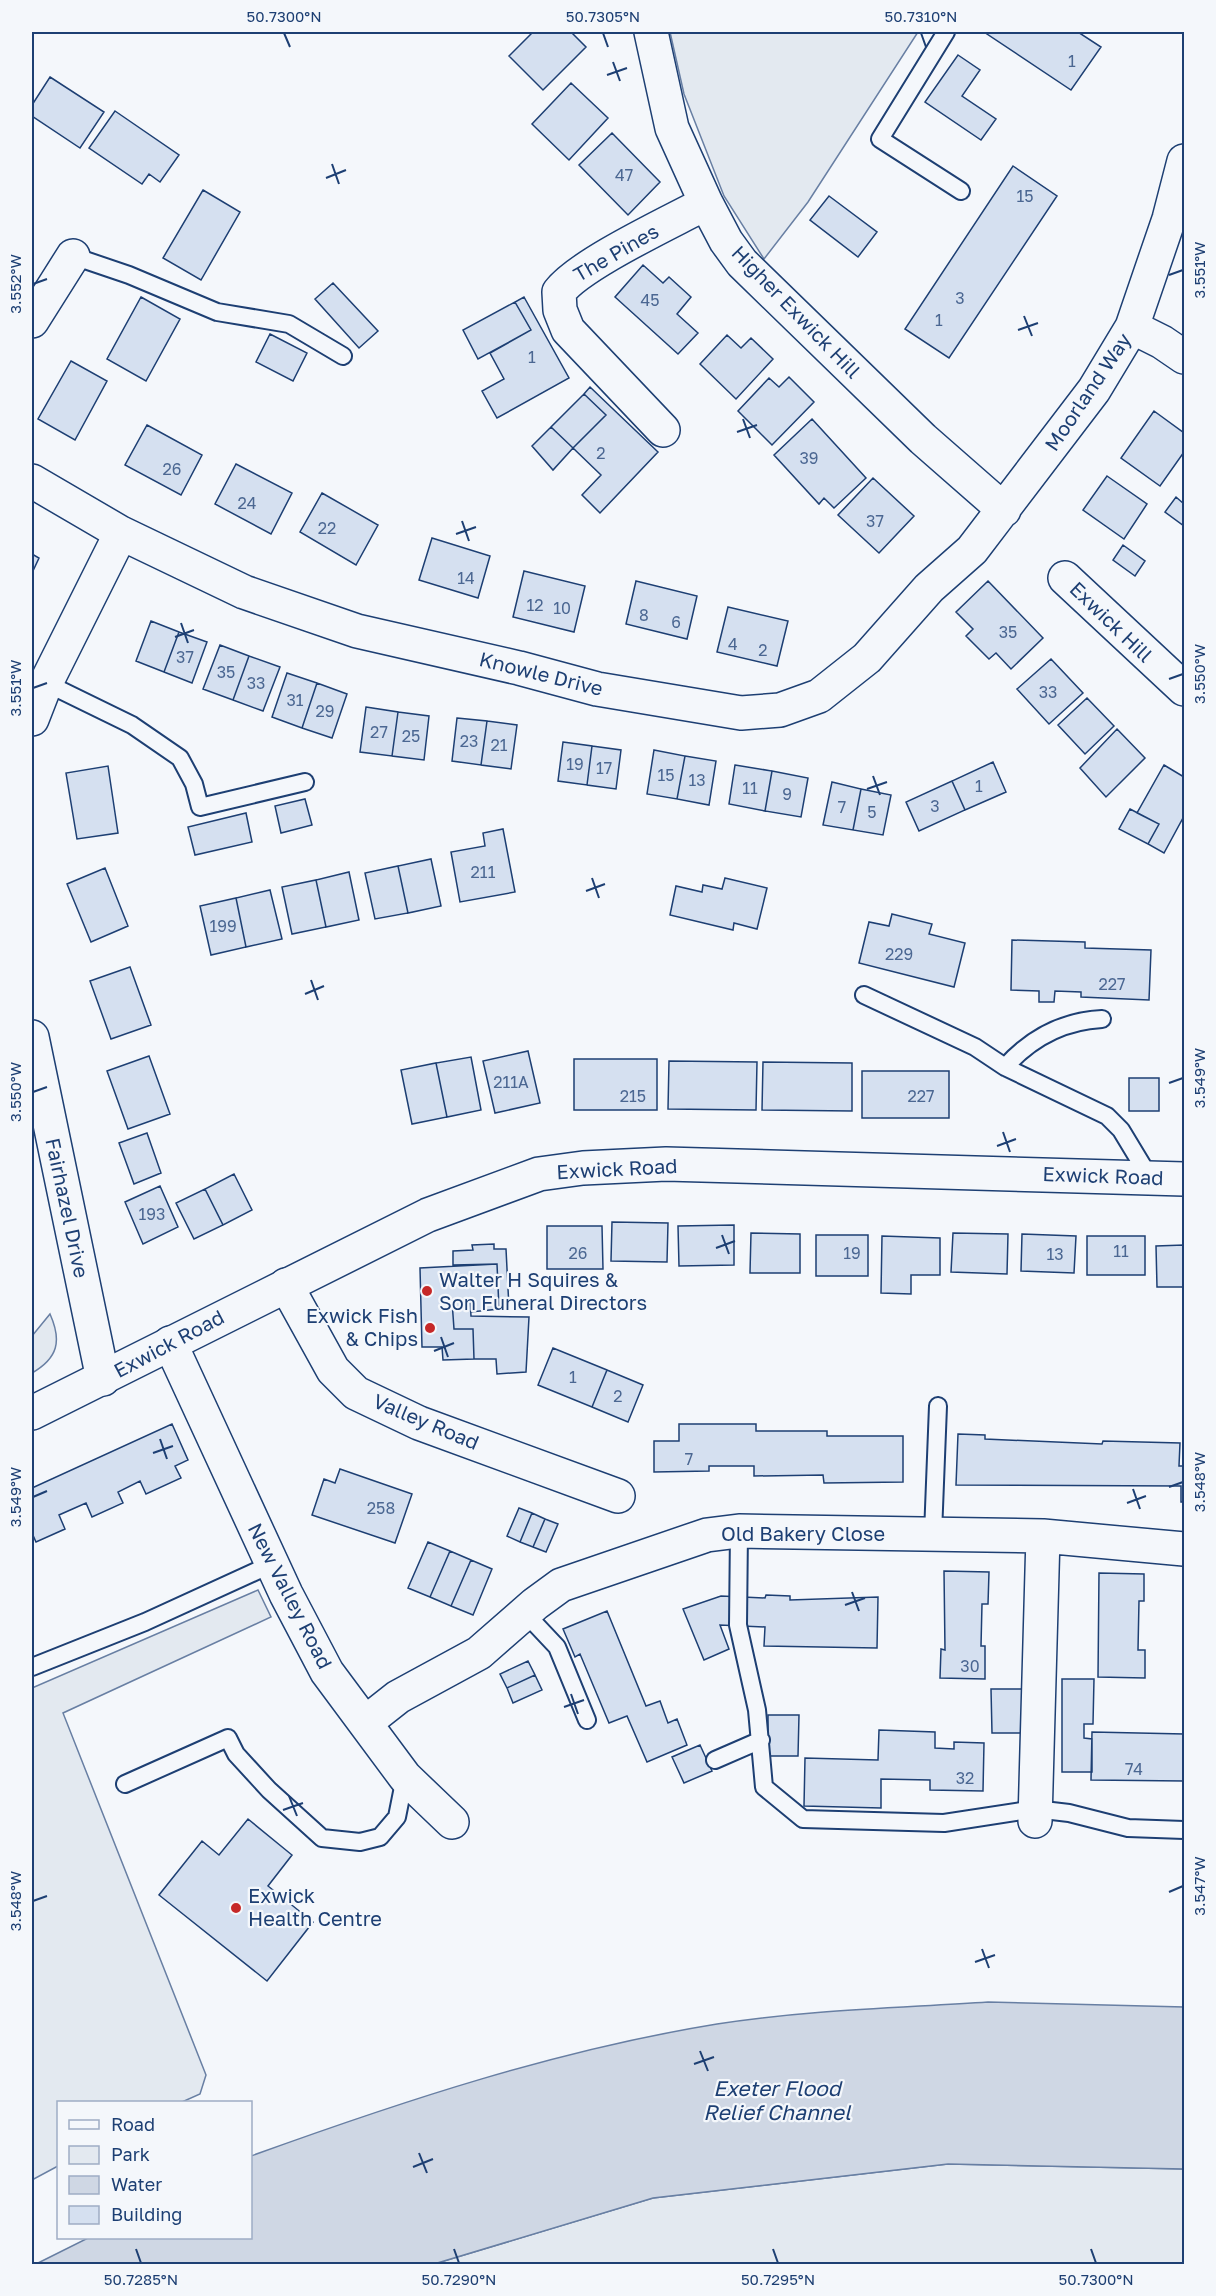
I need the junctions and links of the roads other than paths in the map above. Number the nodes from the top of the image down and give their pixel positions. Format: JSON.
{"nodes":[{"id":1,"x":651,"y":32,"type":"edge"},
{"id":2,"x":946,"y":32,"type":"edge"},
{"id":3,"x":1185,"y":161,"type":"edge"},
{"id":4,"x":961,"y":191,"type":"dead end"},
{"id":5,"x":706,"y":203,"type":"junction"},
{"id":6,"x":73,"y":256,"type":"joint"},
{"id":7,"x":32,"y":321,"type":"edge"},
{"id":8,"x":1132,"y":327,"type":"junction"},
{"id":9,"x":343,"y":356,"type":"dead end"},
{"id":10,"x":1185,"y":357,"type":"edge"},
{"id":11,"x":663,"y":430,"type":"dead end"},
{"id":12,"x":32,"y":481,"type":"edge"},
{"id":13,"x":1004,"y":510,"type":"junction"},
{"id":14,"x":121,"y":532,"type":"junction"},
{"id":15,"x":1065,"y":578,"type":"dead end"},
{"id":16,"x":46,"y":683,"type":"junction"},
{"id":17,"x":1185,"y":689,"type":"edge"},
{"id":18,"x":32,"y":719,"type":"edge"},
{"id":19,"x":306,"y":782,"type":"dead end"},
{"id":20,"x":864,"y":995,"type":"dead end"},
{"id":21,"x":1102,"y":1019,"type":"dead end"},
{"id":22,"x":32,"y":1037,"type":"edge"},
{"id":23,"x":1005,"y":1067,"type":"junction"},
{"id":24,"x":1150,"y":1178,"type":"junction"},
{"id":25,"x":1185,"y":1179,"type":"edge"},
{"id":26,"x":286,"y":1285,"type":"junction"},
{"id":27,"x":170,"y":1343,"type":"junction"},
{"id":28,"x":103,"y":1379,"type":"junction"},
{"id":29,"x":938,"y":1406,"type":"dead end"},
{"id":30,"x":32,"y":1413,"type":"edge"},
{"id":31,"x":618,"y":1496,"type":"dead end"},
{"id":32,"x":739,"y":1531,"type":"junction"},
{"id":33,"x":933,"y":1534,"type":"junction"},
{"id":34,"x":1043,"y":1536,"type":"junction"},
{"id":35,"x":1185,"y":1549,"type":"edge"},
{"id":36,"x":272,"y":1564,"type":"junction"},
{"id":37,"x":525,"y":1613,"type":"junction"},
{"id":38,"x":32,"y":1667,"type":"edge"},
{"id":39,"x":586,"y":1720,"type":"dead end"},
{"id":40,"x":365,"y":1723,"type":"junction"},
{"id":41,"x":761,"y":1740,"type":"junction"},
{"id":42,"x":716,"y":1760,"type":"dead end"},
{"id":43,"x":405,"y":1777,"type":"junction"},
{"id":44,"x":125,"y":1784,"type":"dead end"},
{"id":45,"x":1035,"y":1815,"type":"junction"},
{"id":46,"x":452,"y":1822,"type":"dead end"},
{"id":47,"x":1185,"y":1830,"type":"edge"}],
"edges":[{"from":1,"to":5,"type":"street","name":"Higher Exwick Hill"},
{"from":2,"to":4,"type":"lane"},
{"from":3,"to":8,"type":"street","name":"Moorland Way"},
{"from":5,"to":11,"type":"street","name":"The Pines"},
{"from":5,"to":13,"type":"street","name":"Higher Exwick Hill"},
{"from":6,"to":7,"type":"street"},
{"from":6,"to":9,"type":"lane"},
{"from":8,"to":10,"type":"street"},
{"from":8,"to":13,"type":"street","name":"Moorland Way"},
{"from":12,"to":14,"type":"street","name":"Knowle Drive"},
{"from":13,"to":14,"type":"street","name":"Knowle Drive"},
{"from":14,"to":16,"type":"street"},
{"from":15,"to":17,"type":"street","name":"Exwick Hill"},
{"from":16,"to":18,"type":"street"},
{"from":16,"to":19,"type":"lane"},
{"from":20,"to":23,"type":"lane"},
{"from":21,"to":23,"type":"lane"},
{"from":22,"to":28,"type":"street","name":"Fairhazel Drive"},
{"from":23,"to":24,"type":"lane"},
{"from":24,"to":25,"type":"street","name":"Exwick Road"},
{"from":24,"to":26,"type":"street","name":"Exwick Road"},
{"from":26,"to":27,"type":"street","name":"Exwick Road"},
{"from":26,"to":31,"type":"street","name":"Valley Road"},
{"from":27,"to":28,"type":"street","name":"Exwick Road"},
{"from":27,"to":36,"type":"street","name":"New Valley Road"},
{"from":28,"to":30,"type":"street","name":"Exwick Road"},
{"from":29,"to":33,"type":"lane"},
{"from":32,"to":33,"type":"street","name":"Old Bakery Close"},
{"from":32,"to":37,"type":"street","name":"Old Bakery Close"},
{"from":32,"to":41,"type":"lane"},
{"from":33,"to":34,"type":"street","name":"Old Bakery Close"},
{"from":34,"to":35,"type":"street","name":"Old Bakery Close"},
{"from":34,"to":45,"type":"street"},
{"from":36,"to":38,"type":"lane"},
{"from":36,"to":40,"type":"street","name":"New Valley Road"},
{"from":37,"to":39,"type":"lane"},
{"from":37,"to":40,"type":"street","name":"Old Bakery Close"},
{"from":40,"to":43,"type":"street","name":"New Valley Road"},
{"from":41,"to":42,"type":"lane"},
{"from":41,"to":45,"type":"lane"},
{"from":43,"to":44,"type":"lane"},
{"from":43,"to":46,"type":"street","name":"New Valley Road"},
{"from":45,"to":47,"type":"lane"}]}
